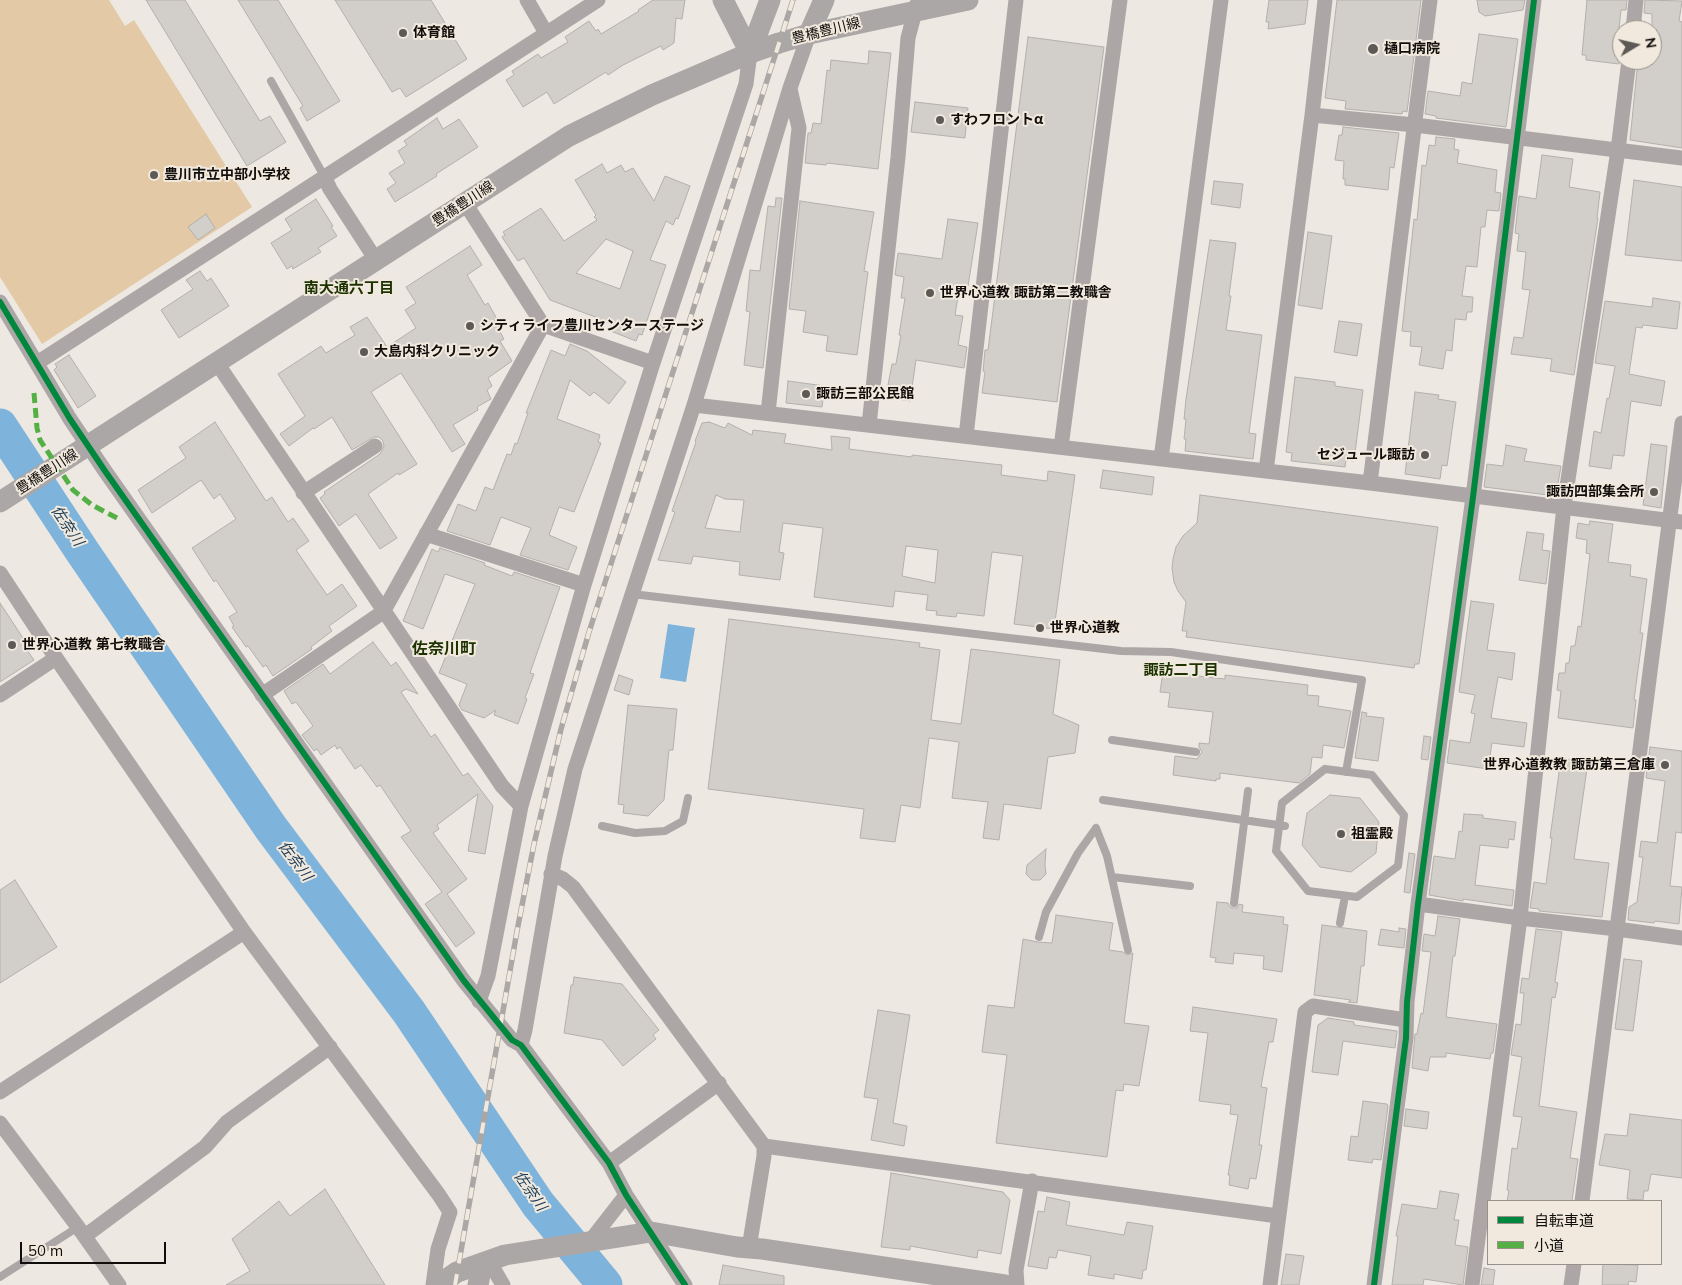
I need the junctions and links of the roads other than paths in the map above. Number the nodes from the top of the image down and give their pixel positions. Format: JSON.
{"nodes":[{"id":1,"x":527,"y":0,"type":"edge"},
{"id":2,"x":598,"y":0,"type":"edge"},
{"id":3,"x":723,"y":0,"type":"edge"},
{"id":4,"x":770,"y":0,"type":"edge"},
{"id":5,"x":824,"y":0,"type":"edge"},
{"id":6,"x":968,"y":0,"type":"edge"},
{"id":7,"x":1016,"y":0,"type":"edge"},
{"id":8,"x":1120,"y":0,"type":"edge"},
{"id":9,"x":1221,"y":0,"type":"edge"},
{"id":10,"x":1325,"y":0,"type":"edge"},
{"id":11,"x":1430,"y":0,"type":"edge"},
{"id":12,"x":1534,"y":0,"type":"edge"},
{"id":13,"x":1636,"y":0,"type":"edge"},
{"id":14,"x":916,"y":5,"type":"edge"},
{"id":15,"x":1634,"y":20,"type":"edge"},
{"id":16,"x":546,"y":33,"type":"junction"},
{"id":17,"x":809,"y":34,"type":"junction"},
{"id":18,"x":750,"y":53,"type":"junction"},
{"id":19,"x":1628,"y":70,"type":"edge"},
{"id":20,"x":270,"y":81,"type":"dead end"},
{"id":21,"x":790,"y":88,"type":"junction"},
{"id":22,"x":1312,"y":114,"type":"junction"},
{"id":23,"x":1415,"y":125,"type":"junction"},
{"id":24,"x":1518,"y":138,"type":"junction"},
{"id":25,"x":1618,"y":150,"type":"junction"},
{"id":26,"x":1682,"y":158,"type":"edge"},
{"id":27,"x":324,"y":176,"type":"junction"},
{"id":28,"x":465,"y":203,"type":"junction"},
{"id":29,"x":376,"y":260,"type":"junction"},
{"id":30,"x":0,"y":302,"type":"edge"},
{"id":31,"x":543,"y":325,"type":"junction"},
{"id":32,"x":37,"y":363,"type":"junction"},
{"id":33,"x":217,"y":363,"type":"junction"},
{"id":34,"x":653,"y":363,"type":"junction"},
{"id":35,"x":694,"y":405,"type":"junction"},
{"id":36,"x":768,"y":413,"type":"junction"},
{"id":37,"x":1682,"y":423,"type":"edge"},
{"id":38,"x":869,"y":425,"type":"junction"},
{"id":39,"x":966,"y":436,"type":"junction"},
{"id":40,"x":88,"y":446,"type":"junction"},
{"id":41,"x":375,"y":446,"type":"dead end"},
{"id":42,"x":1061,"y":447,"type":"junction"},
{"id":43,"x":1161,"y":459,"type":"junction"},
{"id":44,"x":1266,"y":471,"type":"junction"},
{"id":45,"x":1370,"y":483,"type":"junction"},
{"id":46,"x":303,"y":493,"type":"junction"},
{"id":47,"x":1472,"y":497,"type":"junction"},
{"id":48,"x":0,"y":502,"type":"edge"},
{"id":49,"x":1564,"y":506,"type":"junction"},
{"id":50,"x":1676,"y":521,"type":"edge"},
{"id":51,"x":426,"y":534,"type":"junction"},
{"id":52,"x":0,"y":573,"type":"edge"},
{"id":53,"x":584,"y":585,"type":"junction"},
{"id":54,"x":632,"y":594,"type":"junction"},
{"id":55,"x":383,"y":612,"type":"junction"},
{"id":56,"x":56,"y":658,"type":"junction"},
{"id":57,"x":0,"y":695,"type":"edge"},
{"id":58,"x":262,"y":695,"type":"junction"},
{"id":59,"x":1112,"y":740,"type":"dead end"},
{"id":60,"x":1196,"y":752,"type":"dead end"},
{"id":61,"x":1346,"y":772,"type":"junction"},
{"id":62,"x":1248,"y":791,"type":"dead end"},
{"id":63,"x":688,"y":798,"type":"dead end"},
{"id":64,"x":1103,"y":800,"type":"dead end"},
{"id":65,"x":522,"y":806,"type":"junction"},
{"id":66,"x":1244,"y":821,"type":"junction"},
{"id":67,"x":602,"y":826,"type":"dead end"},
{"id":68,"x":1282,"y":826,"type":"junction"},
{"id":69,"x":551,"y":874,"type":"junction"},
{"id":70,"x":1112,"y":878,"type":"junction"},
{"id":71,"x":1190,"y":886,"type":"dead end"},
{"id":72,"x":1345,"y":896,"type":"junction"},
{"id":73,"x":1234,"y":903,"type":"dead end"},
{"id":74,"x":1418,"y":904,"type":"junction"},
{"id":75,"x":1520,"y":918,"type":"junction"},
{"id":76,"x":1340,"y":923,"type":"dead end"},
{"id":77,"x":1618,"y":929,"type":"junction"},
{"id":78,"x":244,"y":932,"type":"junction"},
{"id":79,"x":1039,"y":937,"type":"dead end"},
{"id":80,"x":1682,"y":938,"type":"edge"},
{"id":81,"x":1128,"y":950,"type":"dead end"},
{"id":82,"x":480,"y":1001,"type":"junction"},
{"id":83,"x":1406,"y":1020,"type":"junction"},
{"id":84,"x":521,"y":1045,"type":"junction"},
{"id":85,"x":330,"y":1047,"type":"junction"},
{"id":86,"x":719,"y":1083,"type":"junction"},
{"id":87,"x":0,"y":1092,"type":"edge"},
{"id":88,"x":0,"y":1123,"type":"edge"},
{"id":89,"x":764,"y":1146,"type":"junction"},
{"id":90,"x":609,"y":1163,"type":"junction"},
{"id":91,"x":1032,"y":1181,"type":"junction"},
{"id":92,"x":626,"y":1195,"type":"junction"},
{"id":93,"x":1582,"y":1200,"type":"edge"},
{"id":94,"x":1278,"y":1216,"type":"junction"},
{"id":95,"x":82,"y":1232,"type":"junction"},
{"id":96,"x":651,"y":1232,"type":"junction"},
{"id":97,"x":591,"y":1240,"type":"junction"},
{"id":98,"x":749,"y":1248,"type":"junction"},
{"id":99,"x":485,"y":1262,"type":"junction"},
{"id":100,"x":1574,"y":1265,"type":"edge"},
{"id":101,"x":0,"y":1276,"type":"edge"},
{"id":102,"x":119,"y":1285,"type":"edge"},
{"id":103,"x":433,"y":1285,"type":"edge"},
{"id":104,"x":438,"y":1285,"type":"edge"},
{"id":105,"x":478,"y":1285,"type":"edge"},
{"id":106,"x":503,"y":1285,"type":"edge"},
{"id":107,"x":685,"y":1285,"type":"edge"},
{"id":108,"x":1005,"y":1285,"type":"edge"},
{"id":109,"x":1017,"y":1285,"type":"edge"},
{"id":110,"x":1270,"y":1285,"type":"edge"},
{"id":111,"x":1374,"y":1285,"type":"edge"},
{"id":112,"x":1472,"y":1285,"type":"edge"},
{"id":113,"x":1571,"y":1285,"type":"edge"}],
"edges":[{"from":1,"to":16,"type":"street"},
{"from":2,"to":16,"type":"street"},
{"from":3,"to":18,"type":"main road"},
{"from":4,"to":18,"type":"main road"},
{"from":5,"to":17,"type":"main road"},
{"from":6,"to":14,"type":"main road","name":"豊橋豊川線"},
{"from":7,"to":39,"type":"street"},
{"from":8,"to":42,"type":"street"},
{"from":9,"to":43,"type":"street"},
{"from":10,"to":22,"type":"street"},
{"from":11,"to":23,"type":"street"},
{"from":12,"to":24,"type":"street"},
{"from":13,"to":15,"type":"street"},
{"from":14,"to":17,"type":"main road","name":"豊橋豊川線"},
{"from":14,"to":38,"type":"street"},
{"from":16,"to":27,"type":"street"},
{"from":17,"to":18,"type":"main road","name":"豊橋豊川線"},
{"from":17,"to":21,"type":"street"},
{"from":18,"to":28,"type":"main road","name":"豊橋豊川線"},
{"from":18,"to":34,"type":"street"},
{"from":19,"to":25,"type":"street"},
{"from":20,"to":27,"type":"lane"},
{"from":21,"to":35,"type":"street"},
{"from":21,"to":36,"type":"street"},
{"from":22,"to":23,"type":"street"},
{"from":22,"to":44,"type":"street"},
{"from":23,"to":24,"type":"street"},
{"from":23,"to":45,"type":"street"},
{"from":24,"to":25,"type":"street"},
{"from":24,"to":47,"type":"street"},
{"from":25,"to":26,"type":"street"},
{"from":25,"to":49,"type":"street"},
{"from":27,"to":29,"type":"street"},
{"from":27,"to":32,"type":"street"},
{"from":28,"to":29,"type":"main road","name":"豊橋豊川線"},
{"from":28,"to":31,"type":"street"},
{"from":29,"to":33,"type":"main road","name":"豊橋豊川線"},
{"from":30,"to":32,"type":"street"},
{"from":31,"to":34,"type":"street"},
{"from":31,"to":51,"type":"street"},
{"from":32,"to":40,"type":"street"},
{"from":33,"to":40,"type":"main road","name":"豊橋豊川線"},
{"from":33,"to":46,"type":"street"},
{"from":34,"to":53,"type":"street"},
{"from":35,"to":36,"type":"street"},
{"from":35,"to":54,"type":"street"},
{"from":36,"to":38,"type":"street"},
{"from":37,"to":50,"type":"street"},
{"from":38,"to":39,"type":"street"},
{"from":39,"to":42,"type":"street"},
{"from":40,"to":48,"type":"main road","name":"豊橋豊川線"},
{"from":40,"to":58,"type":"street"},
{"from":41,"to":46,"type":"street"},
{"from":42,"to":43,"type":"street"},
{"from":43,"to":44,"type":"street"},
{"from":44,"to":45,"type":"street"},
{"from":45,"to":47,"type":"street"},
{"from":46,"to":55,"type":"street"},
{"from":47,"to":49,"type":"street"},
{"from":47,"to":74,"type":"street"},
{"from":49,"to":50,"type":"street"},
{"from":49,"to":75,"type":"street"},
{"from":50,"to":77,"type":"street"},
{"from":51,"to":53,"type":"street"},
{"from":51,"to":55,"type":"street"},
{"from":52,"to":56,"type":"street"},
{"from":53,"to":65,"type":"street"},
{"from":54,"to":61,"type":"lane"},
{"from":54,"to":69,"type":"street"},
{"from":55,"to":58,"type":"street"},
{"from":55,"to":65,"type":"street"},
{"from":56,"to":57,"type":"street"},
{"from":56,"to":78,"type":"street"},
{"from":58,"to":82,"type":"street"},
{"from":59,"to":60,"type":"lane"},
{"from":61,"to":68,"type":"lane"},
{"from":61,"to":72,"type":"lane"},
{"from":62,"to":66,"type":"lane"},
{"from":63,"to":67,"type":"lane"},
{"from":64,"to":66,"type":"lane"},
{"from":65,"to":82,"type":"street"},
{"from":66,"to":68,"type":"lane"},
{"from":66,"to":73,"type":"lane"},
{"from":68,"to":72,"type":"lane"},
{"from":69,"to":84,"type":"street"},
{"from":69,"to":86,"type":"street"},
{"from":70,"to":71,"type":"lane"},
{"from":70,"to":79,"type":"lane"},
{"from":70,"to":81,"type":"lane"},
{"from":72,"to":76,"type":"lane"},
{"from":74,"to":75,"type":"street"},
{"from":74,"to":83,"type":"street"},
{"from":75,"to":77,"type":"street"},
{"from":75,"to":112,"type":"street"},
{"from":77,"to":80,"type":"street"},
{"from":77,"to":93,"type":"street"},
{"from":78,"to":85,"type":"street"},
{"from":78,"to":87,"type":"street"},
{"from":82,"to":84,"type":"street"},
{"from":83,"to":94,"type":"street"},
{"from":83,"to":111,"type":"street"},
{"from":84,"to":90,"type":"street"},
{"from":85,"to":95,"type":"street"},
{"from":85,"to":103,"type":"street"},
{"from":86,"to":89,"type":"street"},
{"from":86,"to":90,"type":"street"},
{"from":88,"to":95,"type":"street"},
{"from":89,"to":91,"type":"street"},
{"from":89,"to":98,"type":"street"},
{"from":90,"to":92,"type":"street"},
{"from":91,"to":94,"type":"street"},
{"from":91,"to":109,"type":"street"},
{"from":92,"to":96,"type":"street"},
{"from":92,"to":97,"type":"street"},
{"from":94,"to":110,"type":"street"},
{"from":95,"to":101,"type":"lane"},
{"from":95,"to":102,"type":"street"},
{"from":96,"to":97,"type":"main road"},
{"from":96,"to":98,"type":"main road"},
{"from":96,"to":107,"type":"street"},
{"from":97,"to":99,"type":"main road"},
{"from":98,"to":108,"type":"main road"},
{"from":99,"to":104,"type":"main road"},
{"from":99,"to":105,"type":"main road"},
{"from":99,"to":106,"type":"street"},
{"from":100,"to":113,"type":"street"}]}
